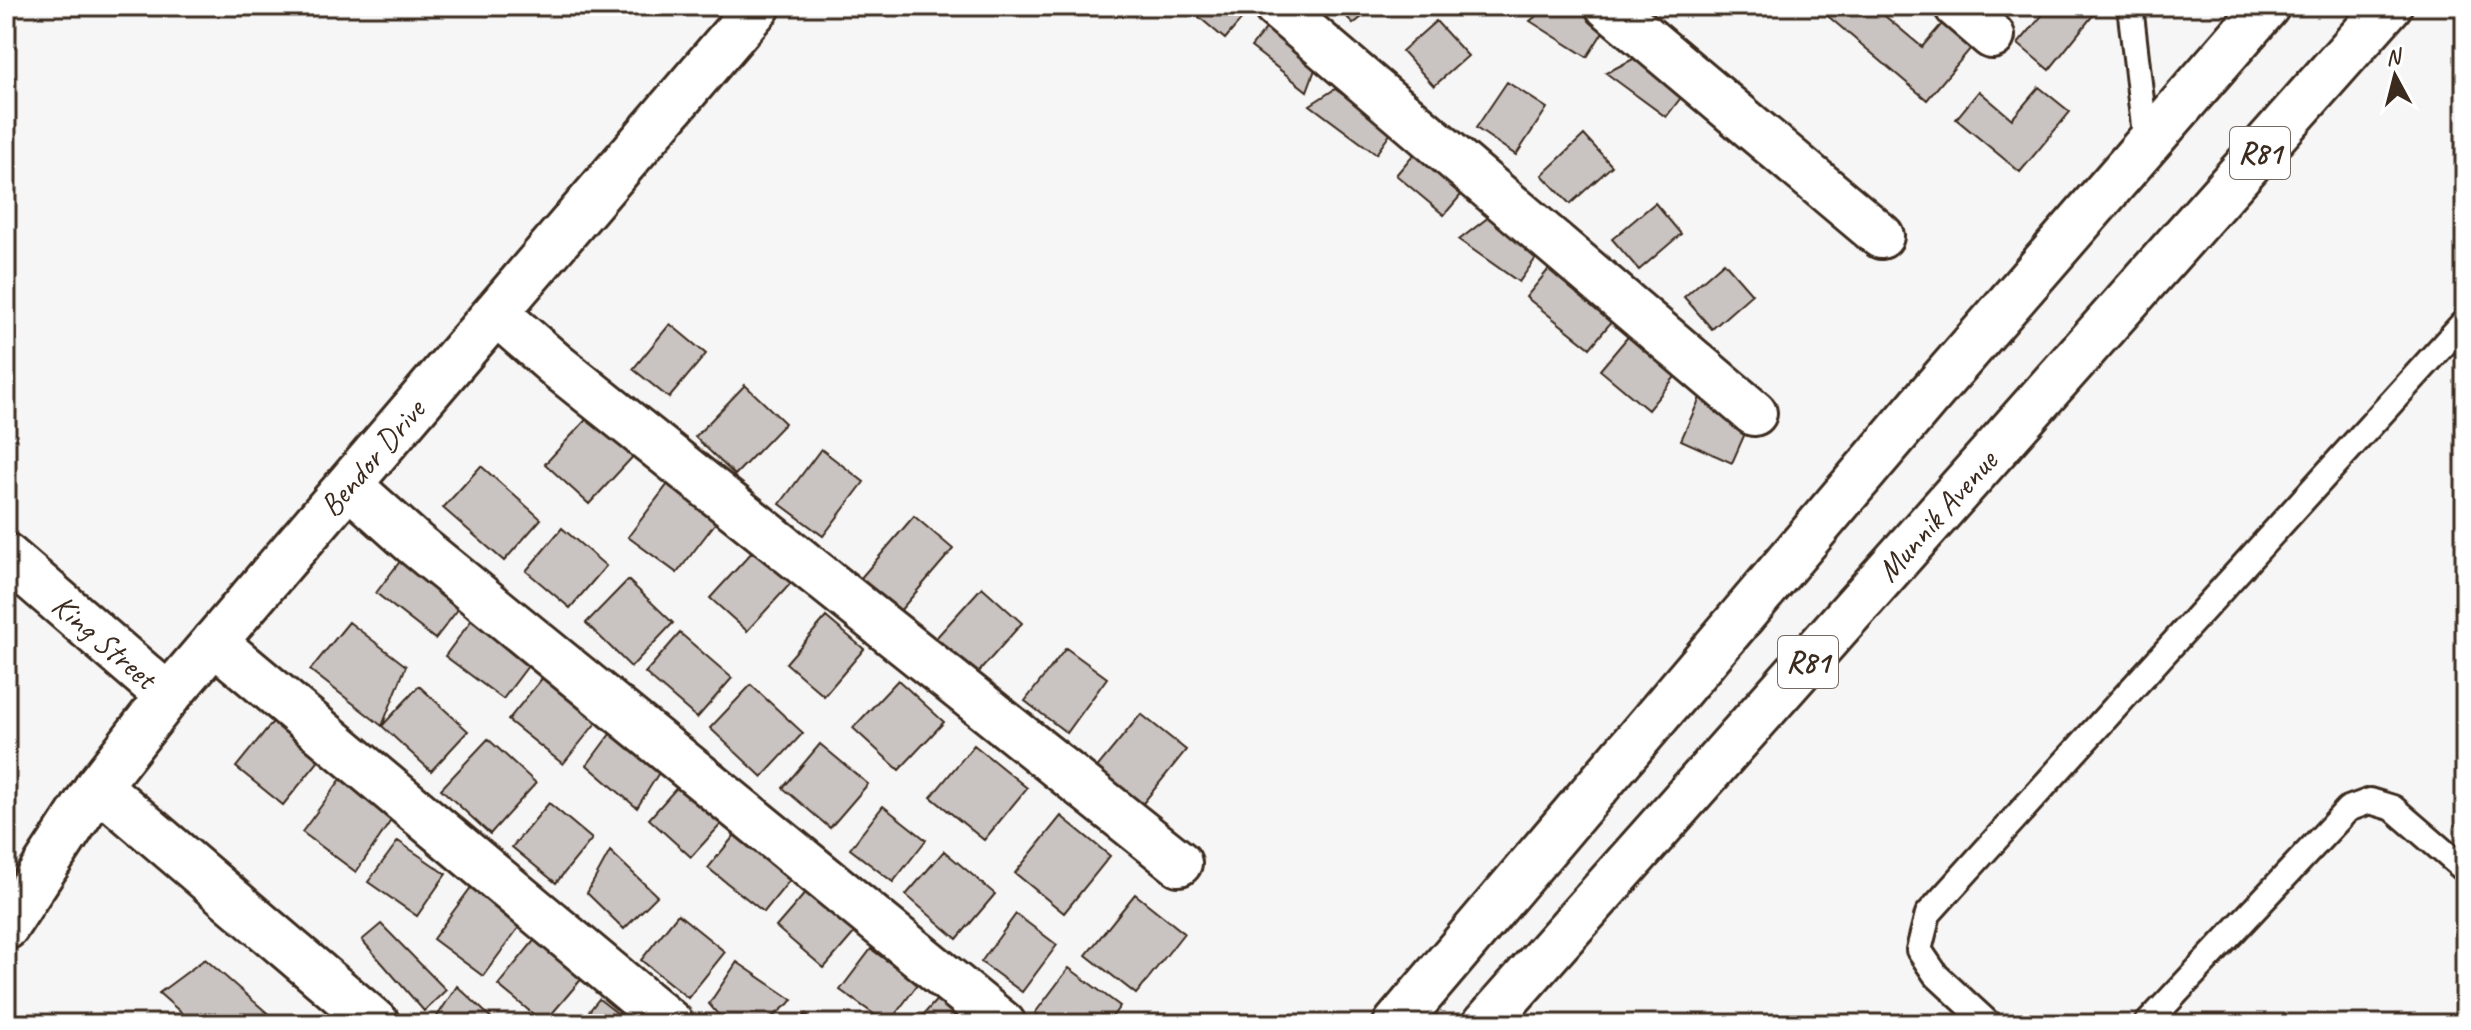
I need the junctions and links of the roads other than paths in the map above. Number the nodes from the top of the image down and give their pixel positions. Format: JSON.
{"nodes":[{"id":1,"x":758,"y":6,"type":"edge"},
{"id":2,"x":1276,"y":6,"type":"edge"},
{"id":3,"x":1608,"y":6,"type":"edge"},
{"id":4,"x":1957,"y":6,"type":"edge"},
{"id":5,"x":2130,"y":6,"type":"edge"},
{"id":6,"x":2267,"y":6,"type":"edge"},
{"id":7,"x":2389,"y":6,"type":"edge"},
{"id":8,"x":1992,"y":36,"type":"dead end"},
{"id":9,"x":2146,"y":143,"type":"junction"},
{"id":10,"x":1881,"y":236,"type":"dead end"},
{"id":11,"x":496,"y":313,"type":"junction"},
{"id":12,"x":2465,"y":321,"type":"edge"},
{"id":13,"x":1754,"y":413,"type":"dead end"},
{"id":14,"x":349,"y":485,"type":"junction"},
{"id":15,"x":6,"y":556,"type":"edge"},
{"id":16,"x":214,"y":642,"type":"junction"},
{"id":17,"x":168,"y":696,"type":"junction"},
{"id":18,"x":98,"y":786,"type":"junction"},
{"id":19,"x":1179,"y":863,"type":"dead end"},
{"id":20,"x":2465,"y":870,"type":"edge"},
{"id":21,"x":6,"y":927,"type":"edge"},
{"id":22,"x":377,"y":1024,"type":"edge"},
{"id":23,"x":671,"y":1024,"type":"edge"},
{"id":24,"x":1003,"y":1024,"type":"edge"},
{"id":25,"x":1396,"y":1024,"type":"edge"},
{"id":26,"x":1485,"y":1024,"type":"edge"},
{"id":27,"x":1989,"y":1024,"type":"edge"},
{"id":28,"x":2147,"y":1024,"type":"edge"}],
"edges":[{"from":1,"to":11,"type":"street","name":"Bendor Drive"},
{"from":2,"to":13,"type":"street"},
{"from":3,"to":10,"type":"street"},
{"from":4,"to":8,"type":"street"},
{"from":5,"to":9,"type":"lane"},
{"from":6,"to":9,"type":"street","number":"R81"},
{"from":7,"to":26,"type":"street","name":"Munnik Avenue","number":"R81"},
{"from":9,"to":25,"type":"street","number":"R81"},
{"from":11,"to":14,"type":"street","name":"Bendor Drive"},
{"from":11,"to":19,"type":"street"},
{"from":12,"to":27,"type":"lane"},
{"from":14,"to":16,"type":"street","name":"Bendor Drive"},
{"from":14,"to":24,"type":"street"},
{"from":15,"to":17,"type":"street","name":"King Street"},
{"from":16,"to":17,"type":"street","name":"Bendor Drive"},
{"from":16,"to":23,"type":"street"},
{"from":17,"to":18,"type":"street","name":"Bendor Drive"},
{"from":18,"to":21,"type":"street","name":"Bendor Drive"},
{"from":18,"to":22,"type":"street"},
{"from":20,"to":28,"type":"lane"}]}
